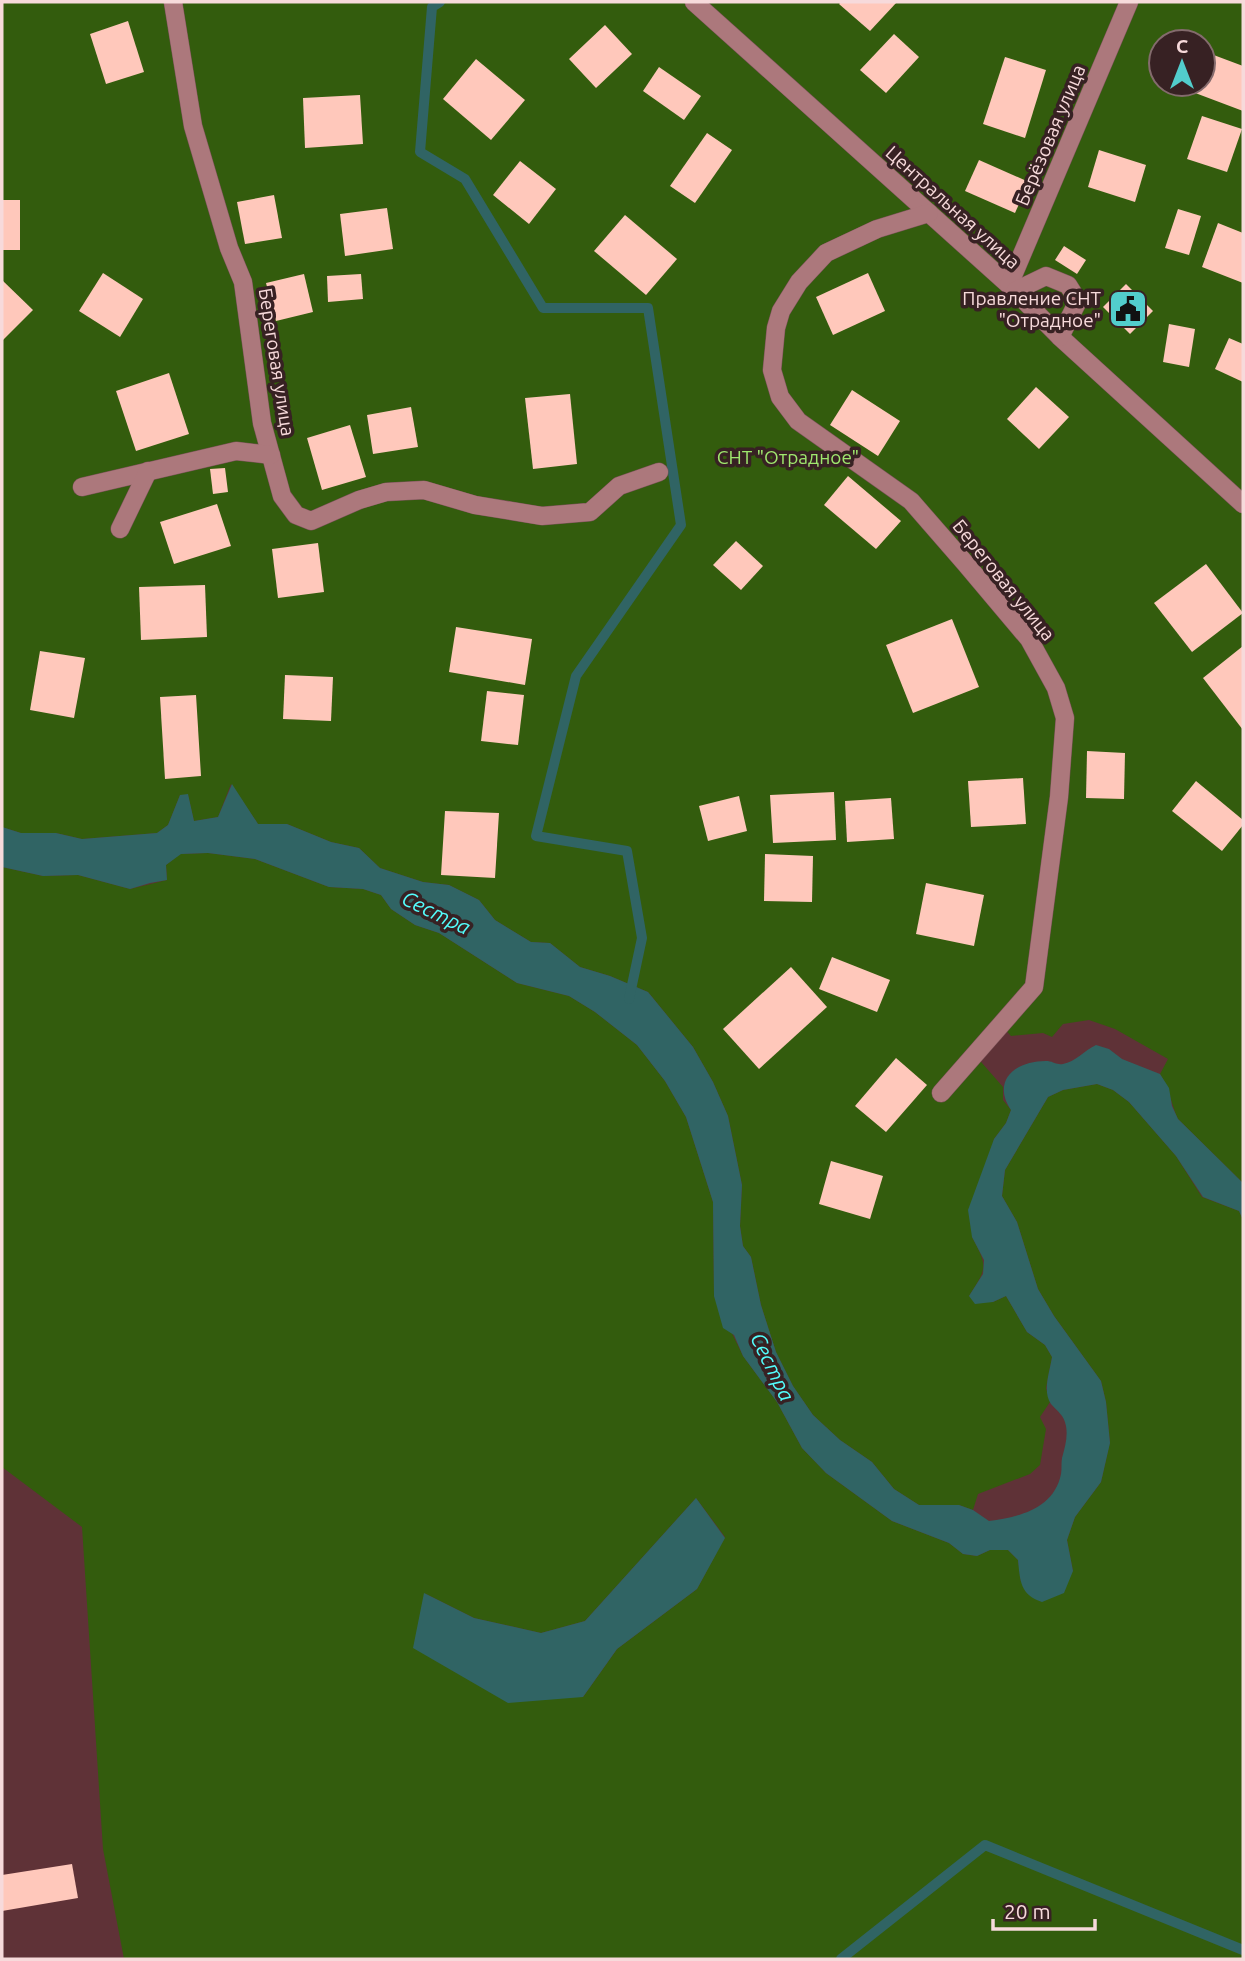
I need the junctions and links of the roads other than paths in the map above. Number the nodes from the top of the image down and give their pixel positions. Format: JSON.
{"nodes":[{"id":1,"x":173,"y":2,"type":"edge"},
{"id":2,"x":694,"y":2,"type":"edge"},
{"id":3,"x":1129,"y":2,"type":"edge"},
{"id":4,"x":929,"y":213,"type":"junction"},
{"id":5,"x":1012,"y":288,"type":"junction"},
{"id":6,"x":1060,"y":337,"type":"junction"},
{"id":7,"x":271,"y":455,"type":"junction"},
{"id":8,"x":148,"y":471,"type":"junction"},
{"id":9,"x":659,"y":472,"type":"dead end"},
{"id":10,"x":82,"y":487,"type":"dead end"},
{"id":11,"x":1243,"y":504,"type":"edge"},
{"id":12,"x":120,"y":529,"type":"dead end"},
{"id":13,"x":941,"y":1093,"type":"dead end"}],
"edges":[{"from":1,"to":7,"type":"street","name":"Береговая улица"},
{"from":2,"to":4,"type":"street","name":"Центральная улица"},
{"from":3,"to":5,"type":"street","name":"Берёзовая улица"},
{"from":4,"to":5,"type":"street","name":"Центральная улица"},
{"from":4,"to":13,"type":"street","name":"Береговая улица"},
{"from":5,"to":6,"type":"street","name":"Центральная улица"},
{"from":5,"to":6,"type":"street"},
{"from":6,"to":11,"type":"street","name":"Центральная улица"},
{"from":7,"to":8,"type":"street"},
{"from":7,"to":9,"type":"street","name":"Береговая улица"},
{"from":8,"to":10,"type":"street"},
{"from":8,"to":12,"type":"street"}]}
